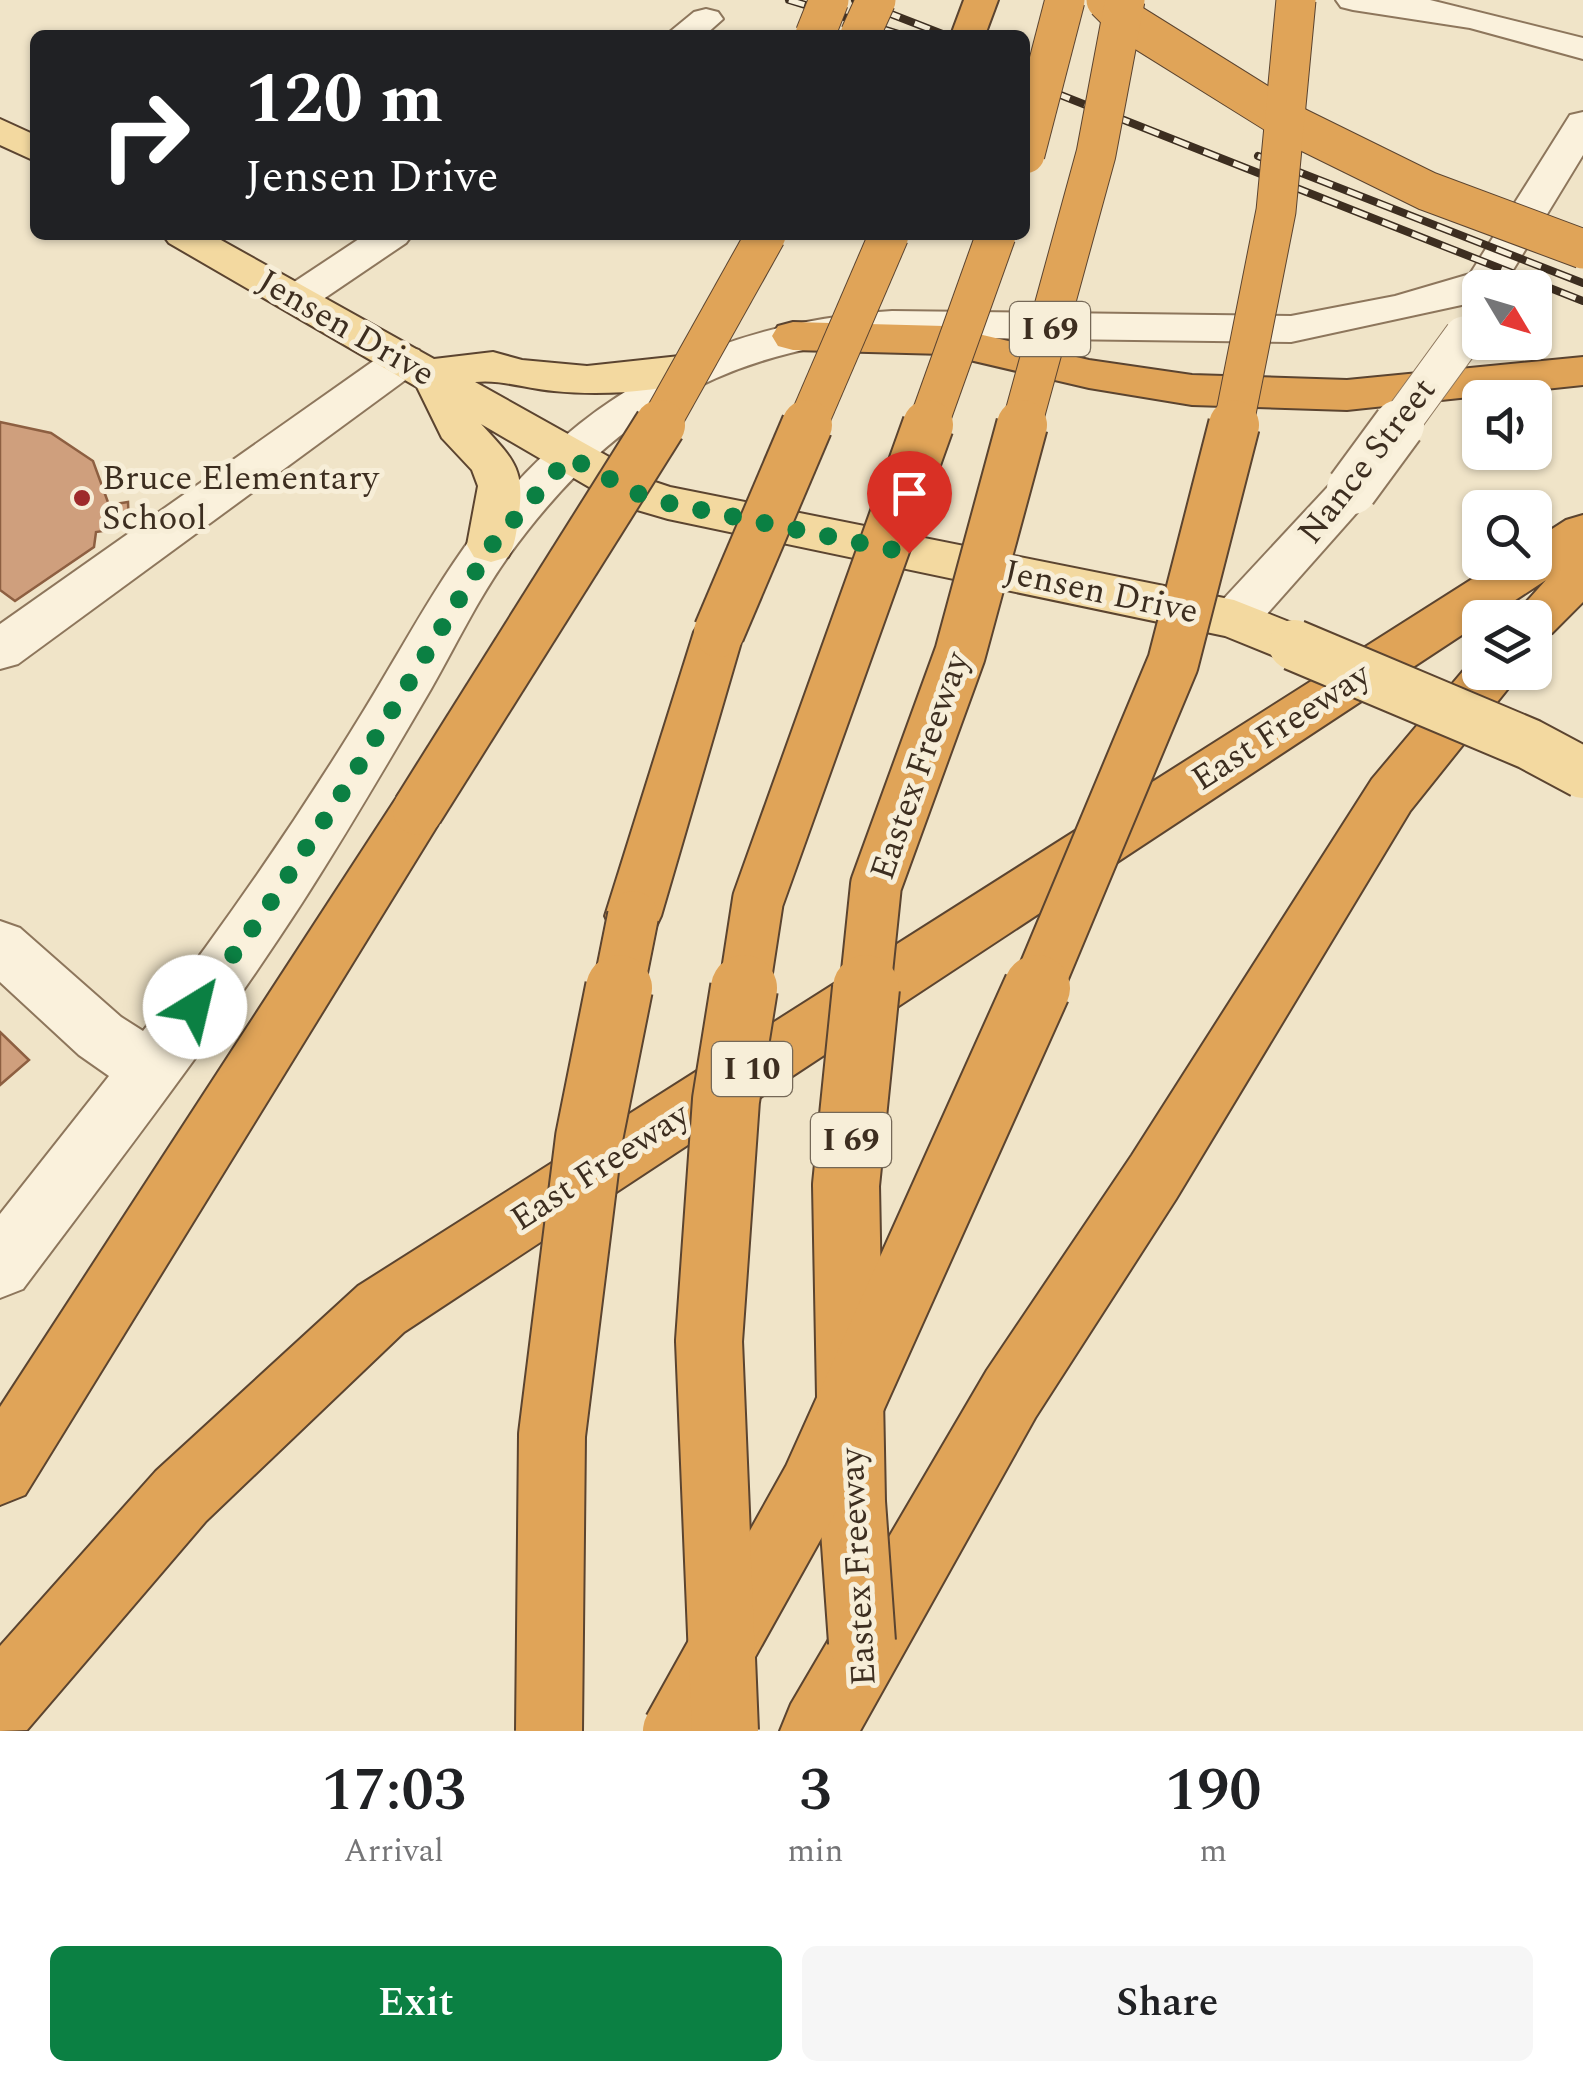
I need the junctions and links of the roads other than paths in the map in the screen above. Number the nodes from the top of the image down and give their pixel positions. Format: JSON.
{"nodes":[{"id":1,"x":830,"y":0,"type":"edge"},
{"id":2,"x":876,"y":0,"type":"edge"},
{"id":3,"x":982,"y":0,"type":"edge"},
{"id":4,"x":1065,"y":0,"type":"edge"},
{"id":5,"x":1106,"y":0,"type":"edge"},
{"id":6,"x":1125,"y":0,"type":"edge"},
{"id":7,"x":1296,"y":0,"type":"edge"},
{"id":8,"x":1353,"y":0,"type":"edge"},
{"id":9,"x":817,"y":30,"type":"edge"},
{"id":10,"x":862,"y":30,"type":"edge"},
{"id":11,"x":970,"y":30,"type":"edge"},
{"id":12,"x":1583,"y":49,"type":"edge"},
{"id":13,"x":1583,"y":123,"type":"edge"},
{"id":14,"x":0,"y":130,"type":"edge"},
{"id":15,"x":1030,"y":135,"type":"edge"},
{"id":16,"x":30,"y":147,"type":"edge"},
{"id":17,"x":193,"y":240,"type":"edge"},
{"id":18,"x":384,"y":240,"type":"edge"},
{"id":19,"x":731,"y":240,"type":"edge"},
{"id":20,"x":763,"y":240,"type":"edge"},
{"id":21,"x":887,"y":240,"type":"edge"},
{"id":22,"x":994,"y":240,"type":"edge"},
{"id":23,"x":1583,"y":248,"type":"edge"},
{"id":24,"x":1492,"y":270,"type":"edge"},
{"id":25,"x":1462,"y":292,"type":"edge"},
{"id":26,"x":296,"y":299,"type":"junction"},
{"id":27,"x":793,"y":336,"type":"junction"},
{"id":28,"x":1462,"y":339,"type":"edge"},
{"id":29,"x":416,"y":367,"type":"junction"},
{"id":30,"x":689,"y":369,"type":"junction"},
{"id":31,"x":1583,"y":372,"type":"edge"},
{"id":32,"x":647,"y":448,"type":"junction"},
{"id":33,"x":569,"y":457,"type":"junction"},
{"id":34,"x":1583,"y":532,"type":"edge"},
{"id":35,"x":491,"y":546,"type":"junction"},
{"id":36,"x":1583,"y":572,"type":"edge"},
{"id":37,"x":1552,"y":603,"type":"edge"},
{"id":38,"x":1234,"y":619,"type":"junction"},
{"id":39,"x":0,"y":650,"type":"edge"},
{"id":40,"x":1477,"y":690,"type":"edge"},
{"id":41,"x":1583,"y":773,"type":"edge"},
{"id":42,"x":0,"y":946,"type":"edge"},
{"id":43,"x":150,"y":1069,"type":"junction"},
{"id":44,"x":0,"y":1266,"type":"edge"},
{"id":45,"x":0,"y":1470,"type":"edge"},
{"id":46,"x":0,"y":1703,"type":"edge"},
{"id":47,"x":549,"y":1731,"type":"edge"},
{"id":48,"x":676,"y":1731,"type":"edge"},
{"id":49,"x":725,"y":1731,"type":"edge"},
{"id":50,"x":818,"y":1731,"type":"edge"},
{"id":51,"x":869,"y":1731,"type":"edge"}],
"edges":[{"from":1,"to":9,"type":"highway","bridge":true},
{"from":2,"to":10,"type":"highway","bridge":true},
{"from":3,"to":11,"type":"highway"},
{"from":4,"to":15,"type":"highway","bridge":true},
{"from":5,"to":23,"type":"highway","bridge":true},
{"from":6,"to":51,"type":"highway","name":"Eastex Freeway","number":"I 69","bridge":true},
{"from":7,"to":48,"type":"highway","bridge":true},
{"from":8,"to":12,"type":"street"},
{"from":13,"to":24,"type":"street","name":"Nance Street"},
{"from":14,"to":16,"type":"main road"},
{"from":17,"to":26,"type":"main road","name":"Jensen Drive"},
{"from":18,"to":26,"type":"street"},
{"from":19,"to":32,"type":"highway","bridge":true},
{"from":20,"to":32,"type":"highway","bridge":true},
{"from":21,"to":47,"type":"highway","bridge":true},
{"from":22,"to":49,"type":"highway","number":"I 69","bridge":true},
{"from":25,"to":27,"type":"street"},
{"from":26,"to":29,"type":"main road","name":"Jensen Drive"},
{"from":27,"to":30,"type":"street"},
{"from":27,"to":31,"type":"highway"},
{"from":28,"to":38,"type":"street","name":"Nance Street","bridge":true},
{"from":29,"to":30,"type":"main road"},
{"from":29,"to":33,"type":"main road","name":"Jensen Drive"},
{"from":29,"to":35,"type":"main road"},
{"from":29,"to":39,"type":"street"},
{"from":30,"to":33,"type":"street"},
{"from":32,"to":45,"type":"highway","bridge":true},
{"from":33,"to":35,"type":"street"},
{"from":33,"to":38,"type":"main road","name":"Jensen Drive"},
{"from":34,"to":46,"type":"highway","name":"East Freeway","number":"I 10"},
{"from":35,"to":43,"type":"street"},
{"from":36,"to":37,"type":"highway"},
{"from":38,"to":41,"type":"main road","name":"Jensen Drive","bridge":true},
{"from":40,"to":50,"type":"highway"},
{"from":42,"to":43,"type":"street"},
{"from":43,"to":44,"type":"street"}]}
